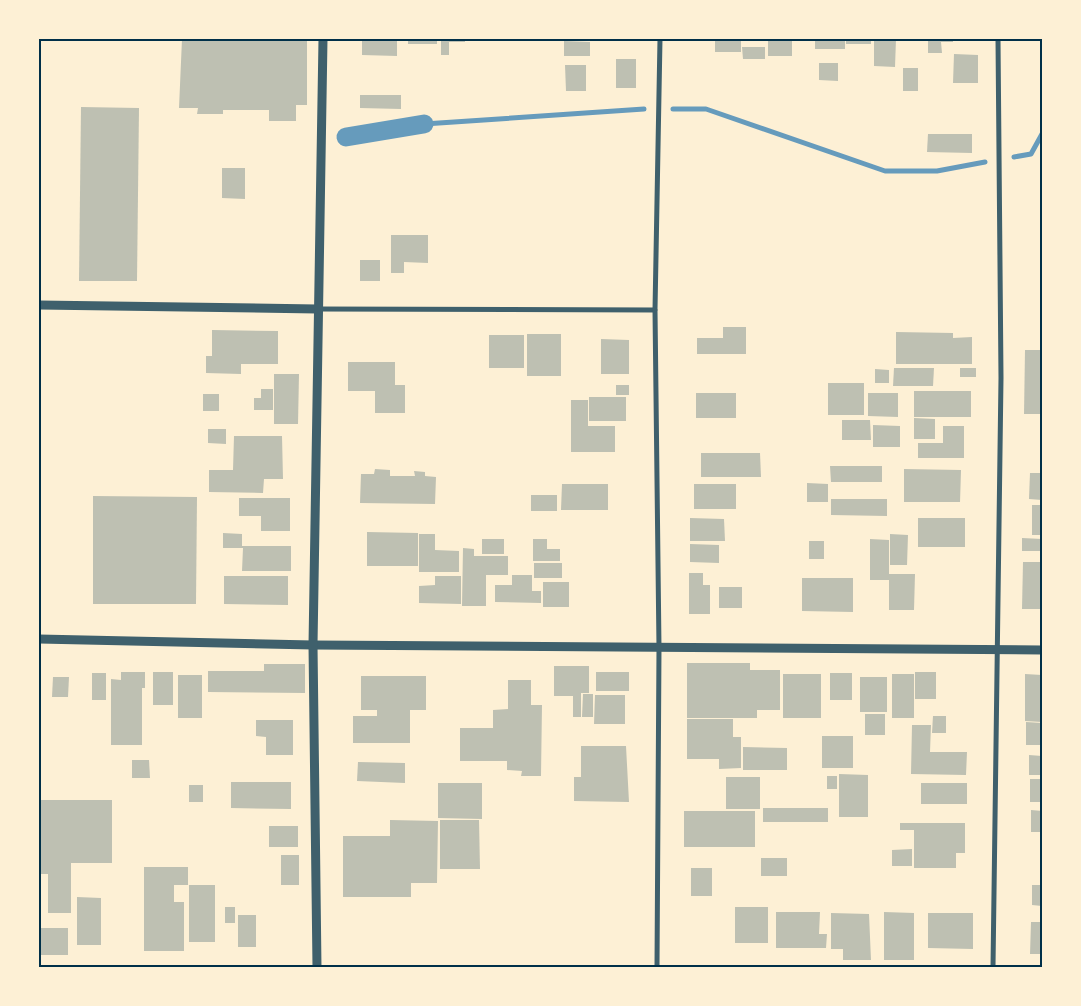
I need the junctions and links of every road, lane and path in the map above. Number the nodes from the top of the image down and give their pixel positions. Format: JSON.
{"nodes":[{"id":1,"x":323,"y":39,"type":"edge"},
{"id":2,"x":660,"y":39,"type":"edge"},
{"id":3,"x":998,"y":39,"type":"edge"},
{"id":4,"x":39,"y":305,"type":"edge"},
{"id":5,"x":318,"y":309,"type":"junction"},
{"id":6,"x":655,"y":310,"type":"junction"},
{"id":7,"x":39,"y":639,"type":"edge"},
{"id":8,"x":313,"y":645,"type":"junction"},
{"id":9,"x":660,"y":648,"type":"junction"},
{"id":10,"x":997,"y":650,"type":"junction"},
{"id":11,"x":1042,"y":650,"type":"edge"},
{"id":12,"x":317,"y":967,"type":"edge"},
{"id":13,"x":657,"y":967,"type":"edge"},
{"id":14,"x":993,"y":967,"type":"edge"}],
"edges":[{"from":1,"to":5,"type":"street"},
{"from":2,"to":6,"type":"street"},
{"from":3,"to":10,"type":"street"},
{"from":4,"to":5,"type":"street"},
{"from":5,"to":6,"type":"street"},
{"from":5,"to":8,"type":"street"},
{"from":6,"to":9,"type":"street"},
{"from":7,"to":8,"type":"street"},
{"from":8,"to":9,"type":"street"},
{"from":8,"to":12,"type":"street"},
{"from":9,"to":10,"type":"street"},
{"from":9,"to":13,"type":"street"},
{"from":10,"to":11,"type":"street"},
{"from":10,"to":14,"type":"street"}]}
